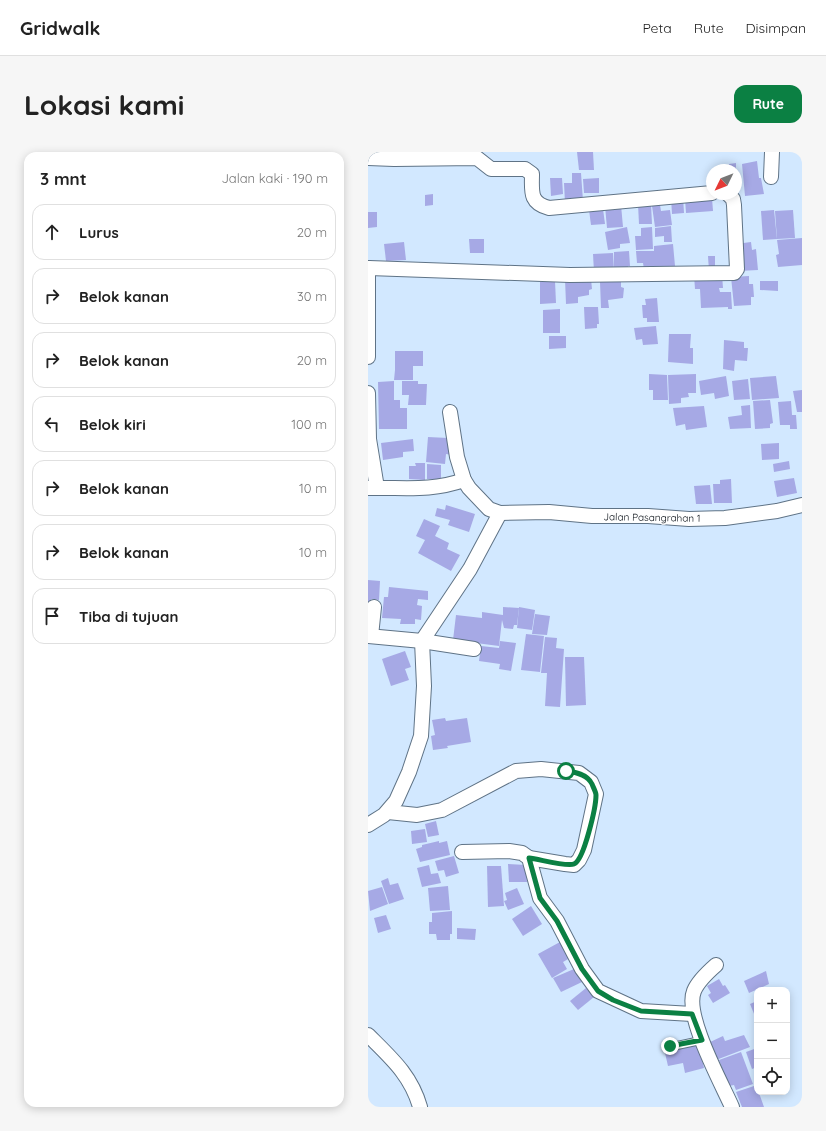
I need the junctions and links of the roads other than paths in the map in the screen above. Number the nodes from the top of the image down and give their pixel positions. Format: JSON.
{"nodes":[{"id":1,"x":772,"y":152,"type":"edge"},
{"id":2,"x":368,"y":158,"type":"edge"},
{"id":3,"x":771,"y":177,"type":"dead end"},
{"id":4,"x":706,"y":194,"type":"edge"},
{"id":5,"x":733,"y":200,"type":"edge"},
{"id":6,"x":368,"y":268,"type":"edge"},
{"id":7,"x":368,"y":357,"type":"edge"},
{"id":8,"x":368,"y":393,"type":"edge"},
{"id":9,"x":450,"y":412,"type":"dead end"},
{"id":10,"x":464,"y":480,"type":"junction"},
{"id":11,"x":373,"y":488,"type":"edge"},
{"id":12,"x":802,"y":505,"type":"edge"},
{"id":13,"x":500,"y":513,"type":"junction"},
{"id":14,"x":374,"y":607,"type":"dead end"},
{"id":15,"x":370,"y":636,"type":"edge"},
{"id":16,"x":422,"y":641,"type":"junction"},
{"id":17,"x":474,"y":649,"type":"dead end"},
{"id":18,"x":388,"y":812,"type":"junction"},
{"id":19,"x":368,"y":825,"type":"edge"},
{"id":20,"x":462,"y":852,"type":"dead end"},
{"id":21,"x":529,"y":858,"type":"junction"},
{"id":22,"x":716,"y":965,"type":"dead end"},
{"id":23,"x":692,"y":1014,"type":"junction"},
{"id":24,"x":368,"y":1035,"type":"edge"},
{"id":25,"x":702,"y":1040,"type":"junction"},
{"id":26,"x":670,"y":1046,"type":"dead end"},
{"id":27,"x":420,"y":1107,"type":"edge"},
{"id":28,"x":732,"y":1107,"type":"edge"}],
"edges":[{"from":1,"to":3,"type":"street"},
{"from":2,"to":4,"type":"street"},
{"from":5,"to":6,"type":"street"},
{"from":6,"to":7,"type":"street"},
{"from":8,"to":11,"type":"street"},
{"from":9,"to":10,"type":"street"},
{"from":10,"to":11,"type":"street"},
{"from":10,"to":13,"type":"street"},
{"from":12,"to":13,"type":"street","name":"Jalan Pasangrahan 1"},
{"from":13,"to":16,"type":"street"},
{"from":14,"to":15,"type":"street"},
{"from":15,"to":16,"type":"street"},
{"from":16,"to":17,"type":"street"},
{"from":16,"to":18,"type":"street"},
{"from":18,"to":19,"type":"street"},
{"from":18,"to":21,"type":"street"},
{"from":20,"to":21,"type":"street"},
{"from":21,"to":23,"type":"street"},
{"from":22,"to":23,"type":"street"},
{"from":23,"to":25,"type":"street"},
{"from":24,"to":27,"type":"street"},
{"from":25,"to":26,"type":"lane"},
{"from":25,"to":28,"type":"street"}]}
